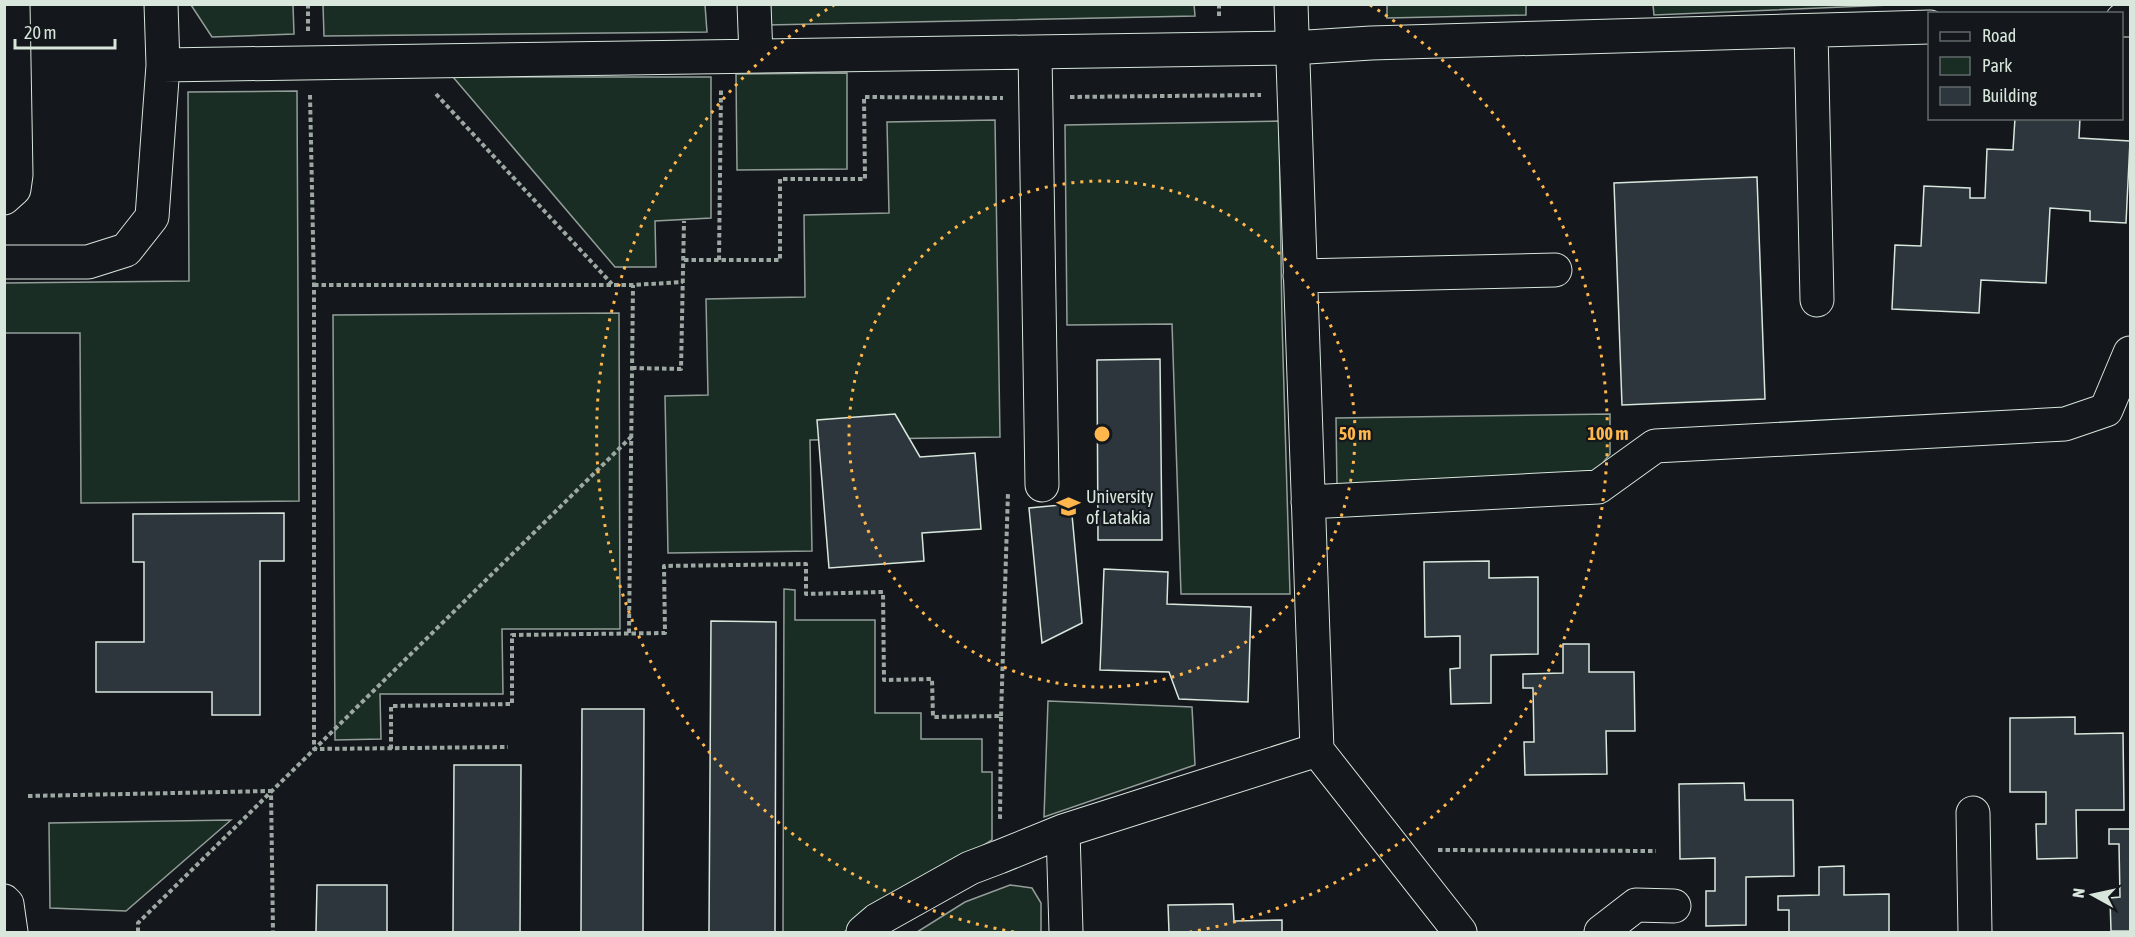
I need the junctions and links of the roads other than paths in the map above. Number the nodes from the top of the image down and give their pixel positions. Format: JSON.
{"nodes":[{"id":1,"x":13,"y":4,"type":"edge"},
{"id":2,"x":161,"y":4,"type":"edge"},
{"id":3,"x":754,"y":4,"type":"edge"},
{"id":4,"x":1291,"y":4,"type":"edge"},
{"id":5,"x":1928,"y":27,"type":"edge"},
{"id":6,"x":1811,"y":31,"type":"junction"},
{"id":7,"x":1292,"y":48,"type":"junction"},
{"id":8,"x":1035,"y":52,"type":"junction"},
{"id":9,"x":756,"y":56,"type":"junction"},
{"id":10,"x":163,"y":65,"type":"junction"},
{"id":11,"x":4,"y":198,"type":"edge"},
{"id":12,"x":4,"y":262,"type":"edge"},
{"id":13,"x":1555,"y":270,"type":"dead end"},
{"id":14,"x":1300,"y":276,"type":"junction"},
{"id":15,"x":1817,"y":300,"type":"dead end"},
{"id":16,"x":2130,"y":353,"type":"edge"},
{"id":17,"x":1042,"y":485,"type":"road end"},
{"id":18,"x":1308,"y":502,"type":"junction"},
{"id":19,"x":1317,"y":750,"type":"junction"},
{"id":20,"x":1973,"y":813,"type":"dead end"},
{"id":21,"x":1063,"y":831,"type":"junction"},
{"id":22,"x":4,"y":901,"type":"edge"},
{"id":23,"x":1674,"y":906,"type":"dead end"},
{"id":24,"x":11,"y":933,"type":"edge"},
{"id":25,"x":863,"y":933,"type":"edge"},
{"id":26,"x":1066,"y":933,"type":"edge"},
{"id":27,"x":1460,"y":933,"type":"edge"},
{"id":28,"x":1601,"y":933,"type":"edge"},
{"id":29,"x":1975,"y":933,"type":"edge"}],
"edges":[{"from":1,"to":11,"type":"street"},
{"from":2,"to":10,"type":"street"},
{"from":3,"to":9,"type":"street"},
{"from":4,"to":7,"type":"street"},
{"from":5,"to":6,"type":"street"},
{"from":6,"to":7,"type":"street"},
{"from":6,"to":15,"type":"street"},
{"from":7,"to":8,"type":"street"},
{"from":7,"to":14,"type":"street"},
{"from":8,"to":9,"type":"street"},
{"from":8,"to":17,"type":"street"},
{"from":9,"to":10,"type":"street"},
{"from":10,"to":12,"type":"street"},
{"from":13,"to":14,"type":"street"},
{"from":14,"to":18,"type":"street"},
{"from":16,"to":18,"type":"street"},
{"from":18,"to":19,"type":"street"},
{"from":19,"to":21,"type":"street"},
{"from":19,"to":27,"type":"street"},
{"from":20,"to":29,"type":"street"},
{"from":21,"to":25,"type":"street"},
{"from":21,"to":26,"type":"street"},
{"from":22,"to":24,"type":"street"},
{"from":23,"to":28,"type":"street"}]}
